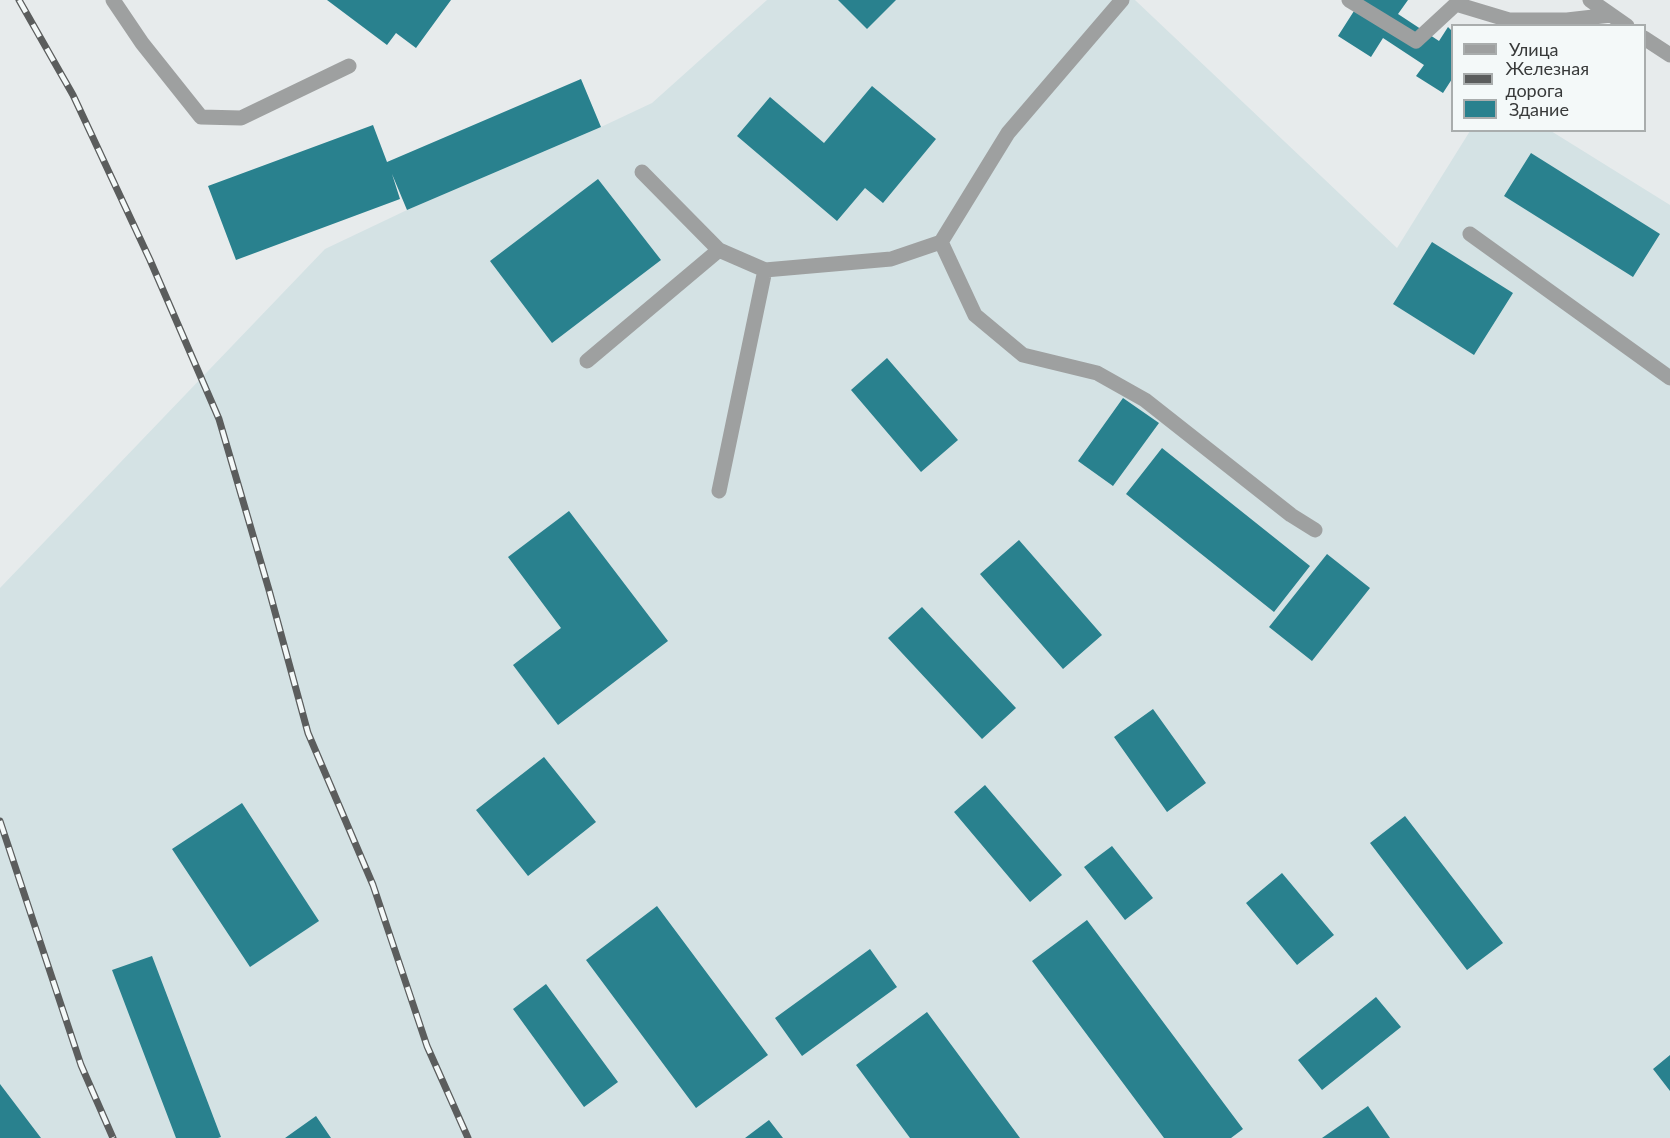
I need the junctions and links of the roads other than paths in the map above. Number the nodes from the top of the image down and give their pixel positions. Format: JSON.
{"nodes":[{"id":1,"x":113,"y":0,"type":"edge"},
{"id":2,"x":1122,"y":0,"type":"edge"},
{"id":3,"x":1349,"y":0,"type":"edge"},
{"id":4,"x":1590,"y":0,"type":"edge"},
{"id":5,"x":1611,"y":15,"type":"junction"},
{"id":6,"x":1624,"y":24,"type":"edge"},
{"id":7,"x":1646,"y":39,"type":"edge"},
{"id":8,"x":1670,"y":55,"type":"edge"},
{"id":9,"x":349,"y":66,"type":"dead end"},
{"id":10,"x":642,"y":172,"type":"dead end"},
{"id":11,"x":1470,"y":234,"type":"dead end"},
{"id":12,"x":941,"y":242,"type":"junction"},
{"id":13,"x":718,"y":250,"type":"junction"},
{"id":14,"x":765,"y":270,"type":"junction"},
{"id":15,"x":587,"y":361,"type":"dead end"},
{"id":16,"x":1670,"y":378,"type":"edge"},
{"id":17,"x":719,"y":491,"type":"dead end"},
{"id":18,"x":1315,"y":530,"type":"dead end"}],
"edges":[{"from":1,"to":9,"type":"street"},
{"from":2,"to":12,"type":"street"},
{"from":3,"to":5,"type":"street"},
{"from":4,"to":5,"type":"street"},
{"from":5,"to":6,"type":"street"},
{"from":7,"to":8,"type":"street"},
{"from":10,"to":13,"type":"street"},
{"from":11,"to":16,"type":"street"},
{"from":12,"to":14,"type":"street"},
{"from":12,"to":18,"type":"street"},
{"from":13,"to":14,"type":"street"},
{"from":13,"to":15,"type":"street"},
{"from":14,"to":17,"type":"street"}]}
